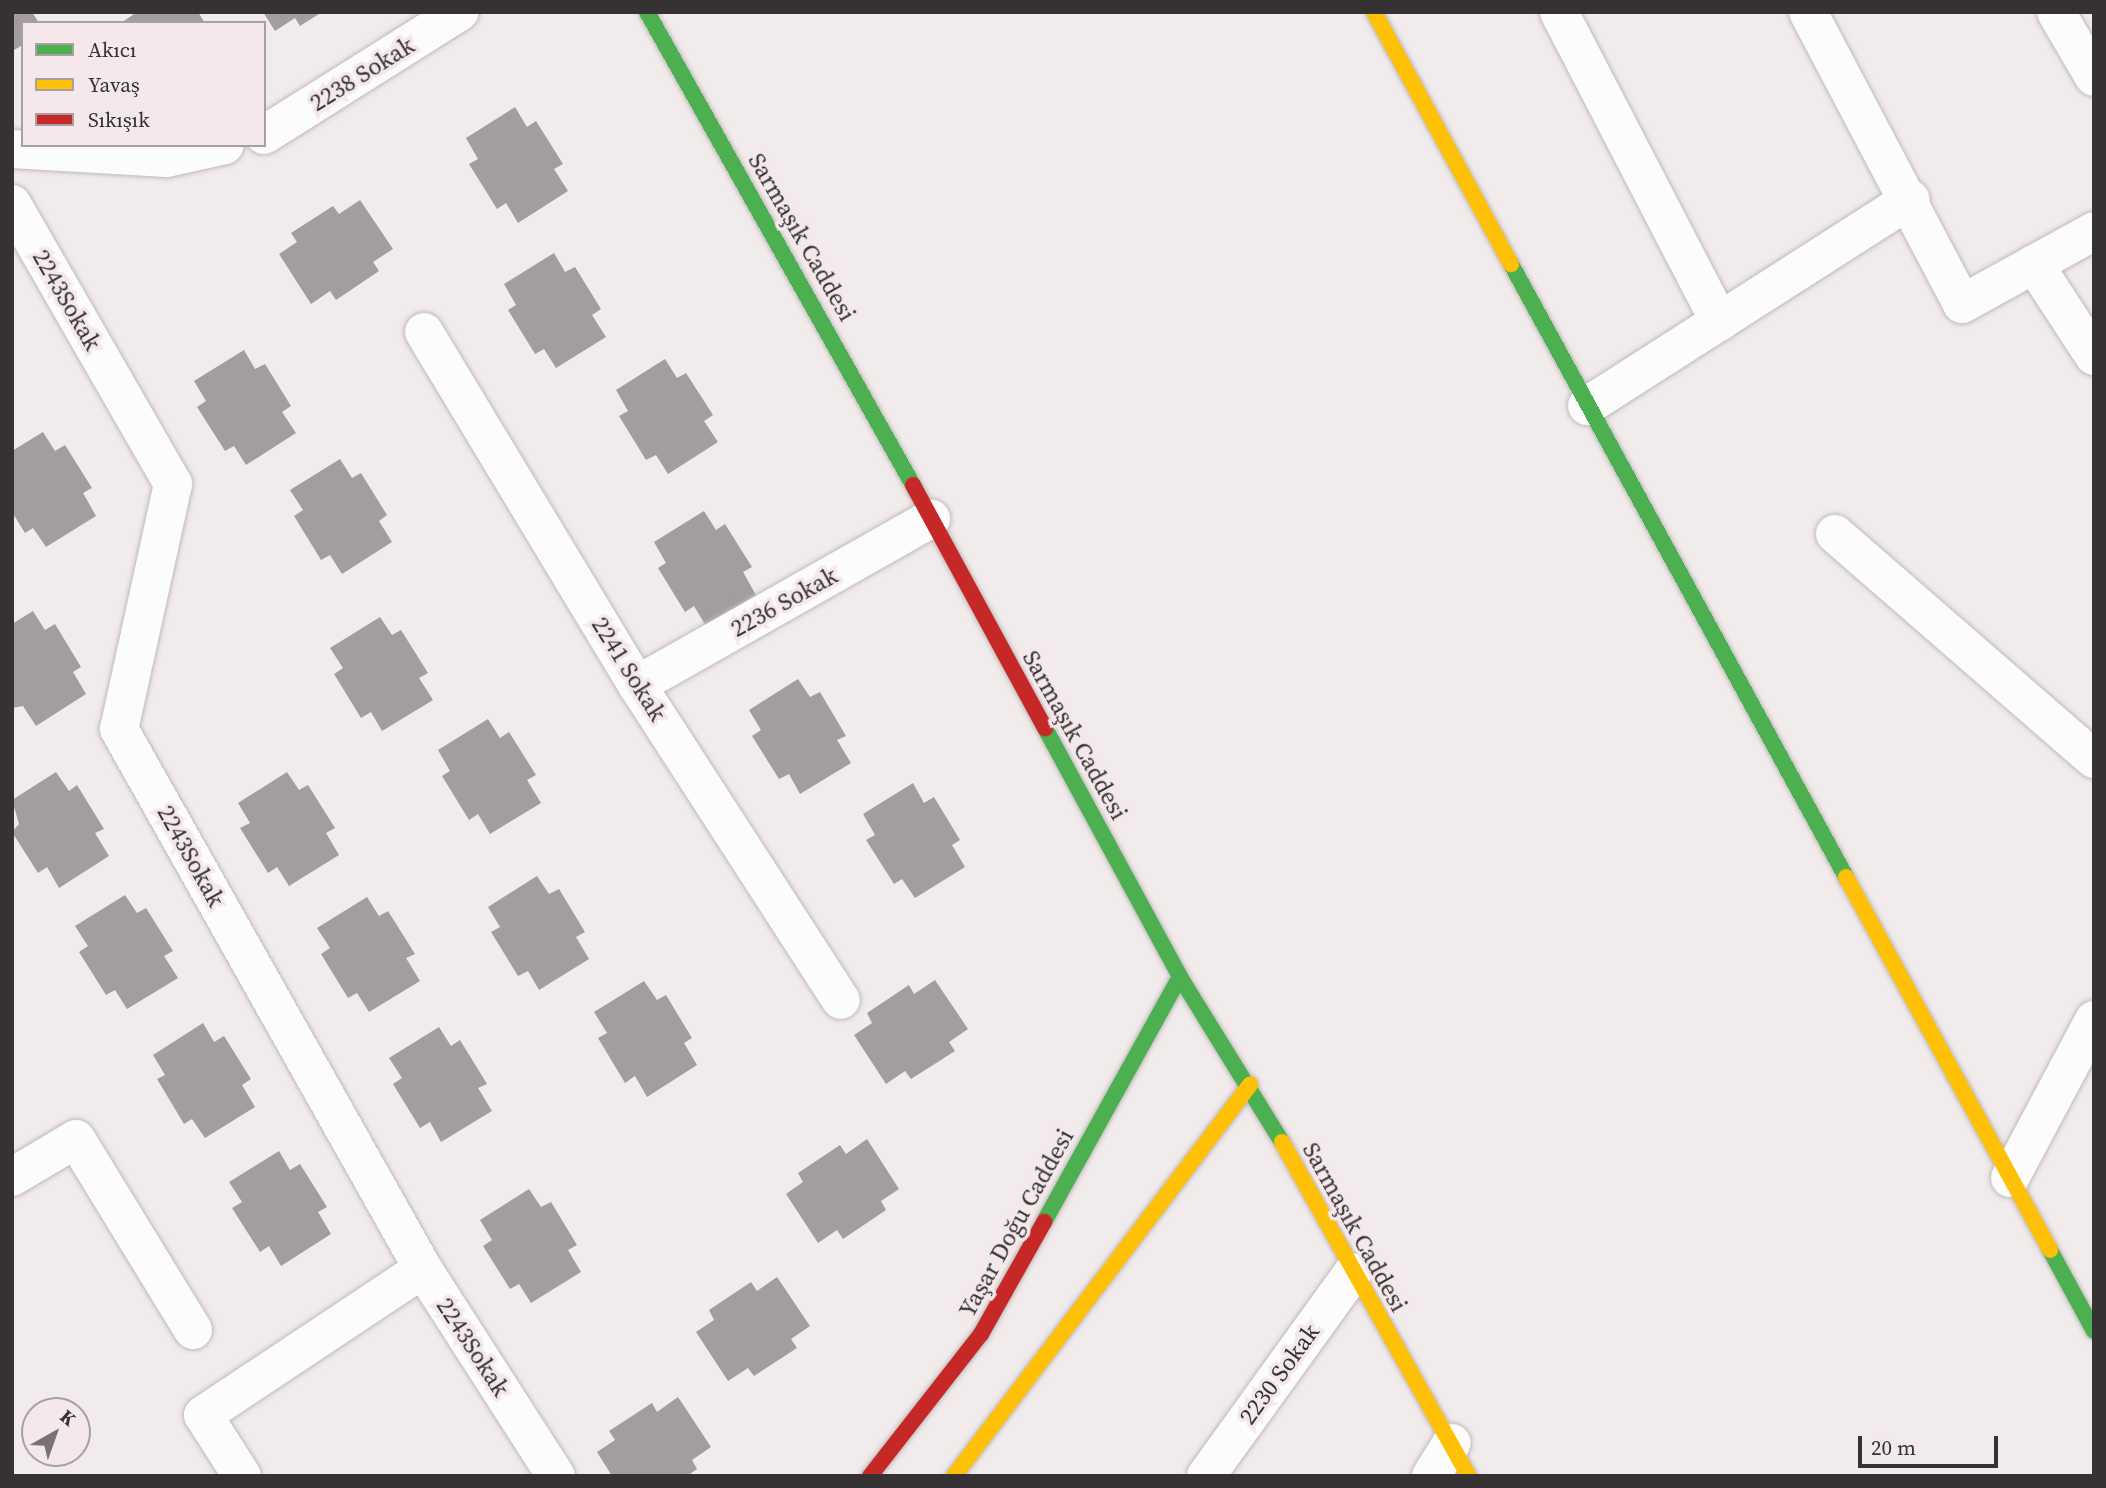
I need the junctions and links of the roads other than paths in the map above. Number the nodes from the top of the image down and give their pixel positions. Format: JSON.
{"nodes":[{"id":1,"x":459,"y":12,"type":"edge"},
{"id":2,"x":647,"y":12,"type":"edge"},
{"id":3,"x":1374,"y":12,"type":"edge"},
{"id":4,"x":1559,"y":12,"type":"edge"},
{"id":5,"x":1808,"y":12,"type":"edge"},
{"id":6,"x":2056,"y":12,"type":"edge"},
{"id":7,"x":2094,"y":78,"type":"edge"},
{"id":8,"x":266,"y":134,"type":"edge"},
{"id":9,"x":216,"y":147,"type":"edge"},
{"id":10,"x":12,"y":149,"type":"edge"},
{"id":11,"x":1911,"y":199,"type":"junction"},
{"id":12,"x":12,"y":204,"type":"edge"},
{"id":13,"x":2094,"y":231,"type":"edge"},
{"id":14,"x":2034,"y":264,"type":"junction"},
{"id":15,"x":1720,"y":322,"type":"junction"},
{"id":16,"x":424,"y":332,"type":"dead end"},
{"id":17,"x":2094,"y":356,"type":"edge"},
{"id":18,"x":1587,"y":406,"type":"junction"},
{"id":19,"x":931,"y":519,"type":"junction"},
{"id":20,"x":1835,"y":534,"type":"dead end"},
{"id":21,"x":638,"y":685,"type":"junction"},
{"id":22,"x":2094,"y":759,"type":"edge"},
{"id":23,"x":1180,"y":976,"type":"junction"},
{"id":24,"x":841,"y":1000,"type":"dead end"},
{"id":25,"x":2094,"y":1020,"type":"edge"},
{"id":26,"x":1250,"y":1084,"type":"junction"},
{"id":27,"x":12,"y":1177,"type":"edge"},
{"id":28,"x":2010,"y":1178,"type":"junction"},
{"id":29,"x":423,"y":1269,"type":"junction"},
{"id":30,"x":1353,"y":1272,"type":"junction"},
{"id":31,"x":2091,"y":1318,"type":"edge"},
{"id":32,"x":192,"y":1331,"type":"dead end"},
{"id":33,"x":1460,"y":1460,"type":"edge"},
{"id":34,"x":242,"y":1476,"type":"edge"},
{"id":35,"x":556,"y":1476,"type":"edge"},
{"id":36,"x":870,"y":1476,"type":"edge"},
{"id":37,"x":954,"y":1476,"type":"edge"},
{"id":38,"x":1206,"y":1476,"type":"edge"},
{"id":39,"x":1431,"y":1476,"type":"edge"}],
"edges":[{"from":1,"to":8,"type":"street","name":"2238 Sokak"},
{"from":2,"to":19,"type":"main road","name":"Sarmaşık Caddesi"},
{"from":3,"to":18,"type":"main road"},
{"from":4,"to":15,"type":"street"},
{"from":5,"to":11,"type":"street"},
{"from":6,"to":7,"type":"street"},
{"from":9,"to":10,"type":"street"},
{"from":11,"to":14,"type":"street"},
{"from":11,"to":15,"type":"street"},
{"from":12,"to":29,"type":"street","name":"2243Sokak"},
{"from":13,"to":14,"type":"street"},
{"from":14,"to":17,"type":"street"},
{"from":15,"to":18,"type":"street"},
{"from":16,"to":21,"type":"street","name":"2241 Sokak"},
{"from":18,"to":28,"type":"main road"},
{"from":19,"to":21,"type":"street","name":"2236 Sokak"},
{"from":19,"to":23,"type":"main road","name":"Sarmaşık Caddesi"},
{"from":20,"to":22,"type":"street"},
{"from":21,"to":24,"type":"street","name":"2241 Sokak"},
{"from":23,"to":26,"type":"main road","name":"Sarmaşık Caddesi"},
{"from":23,"to":36,"type":"main road","name":"Yaşar Doğu Caddesi"},
{"from":25,"to":28,"type":"street"},
{"from":26,"to":30,"type":"main road","name":"Sarmaşık Caddesi"},
{"from":26,"to":37,"type":"main road"},
{"from":27,"to":32,"type":"street"},
{"from":28,"to":31,"type":"main road"},
{"from":29,"to":34,"type":"street"},
{"from":29,"to":35,"type":"street","name":"2243Sokak"},
{"from":30,"to":33,"type":"main road","name":"Sarmaşık Caddesi"},
{"from":30,"to":38,"type":"street","name":"2230 Sokak"},
{"from":33,"to":39,"type":"street"}]}
